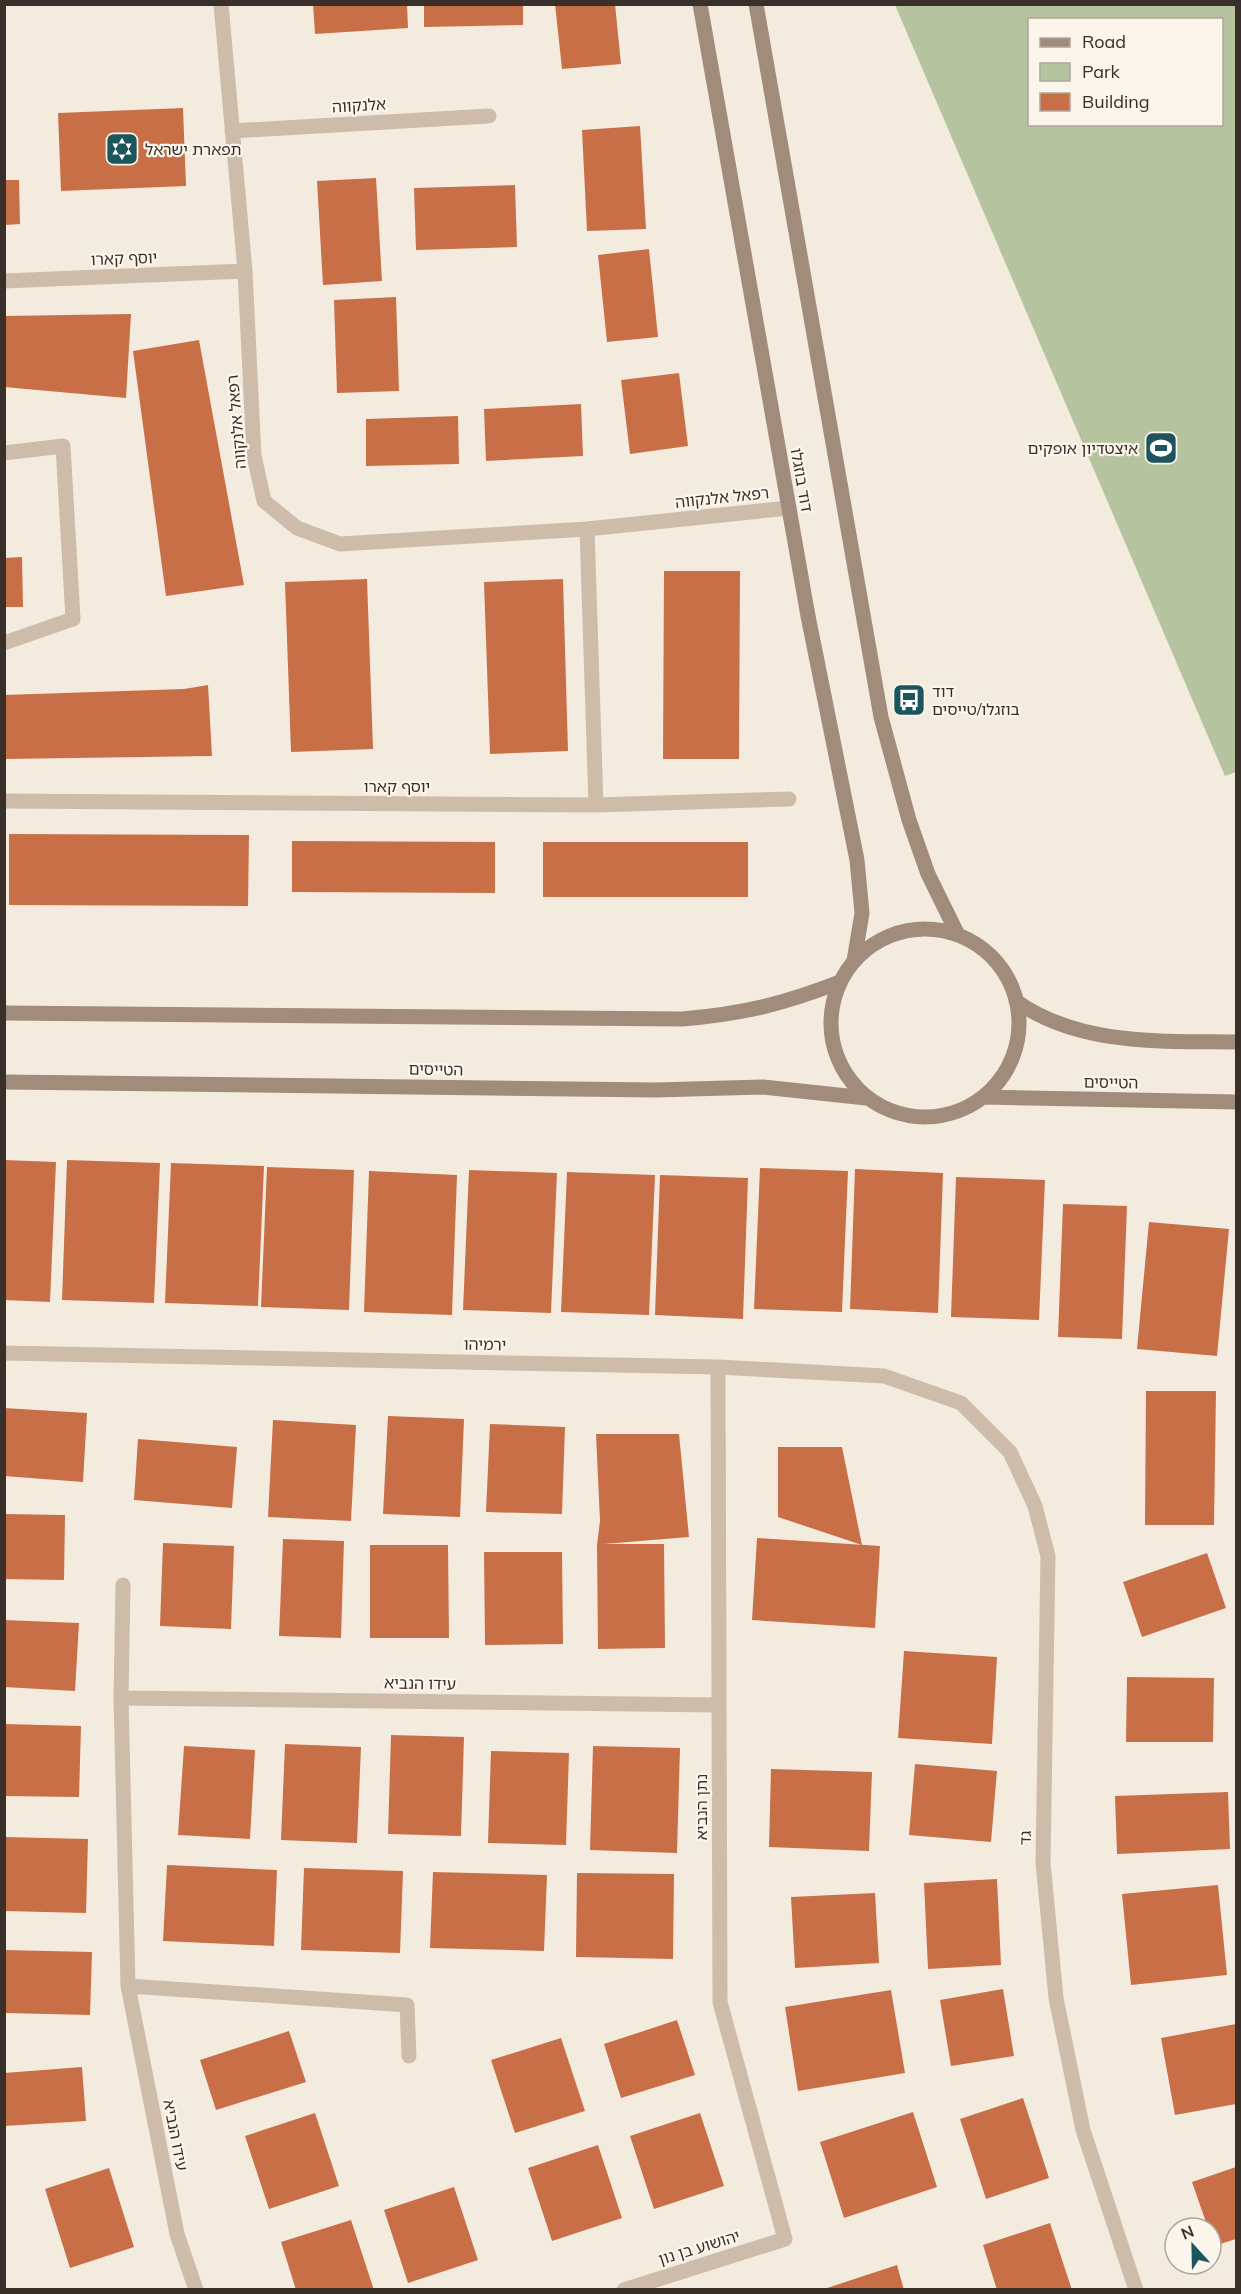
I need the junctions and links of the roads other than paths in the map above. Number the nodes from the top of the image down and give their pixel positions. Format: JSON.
{"nodes":[{"id":1,"x":221,"y":4,"type":"edge"},
{"id":2,"x":700,"y":4,"type":"edge"},
{"id":3,"x":756,"y":4,"type":"edge"},
{"id":4,"x":489,"y":116,"type":"dead end"},
{"id":5,"x":232,"y":130,"type":"junction"},
{"id":6,"x":245,"y":271,"type":"junction"},
{"id":7,"x":4,"y":281,"type":"edge"},
{"id":8,"x":4,"y":453,"type":"edge"},
{"id":9,"x":789,"y":508,"type":"junction"},
{"id":10,"x":588,"y":529,"type":"junction"},
{"id":11,"x":4,"y":643,"type":"edge"},
{"id":12,"x":789,"y":799,"type":"dead end"},
{"id":13,"x":4,"y":801,"type":"edge"},
{"id":14,"x":596,"y":805,"type":"junction"},
{"id":15,"x":958,"y":935,"type":"junction"},
{"id":16,"x":854,"y":961,"type":"junction"},
{"id":17,"x":840,"y":982,"type":"junction"},
{"id":18,"x":1016,"y":1000,"type":"junction"},
{"id":19,"x":4,"y":1013,"type":"edge"},
{"id":20,"x":1236,"y":1042,"type":"edge"},
{"id":21,"x":4,"y":1082,"type":"edge"},
{"id":22,"x":984,"y":1096,"type":"junction"},
{"id":23,"x":866,"y":1098,"type":"junction"},
{"id":24,"x":1236,"y":1102,"type":"edge"},
{"id":25,"x":4,"y":1353,"type":"edge"},
{"id":26,"x":717,"y":1367,"type":"junction"},
{"id":27,"x":961,"y":1403,"type":"joint"},
{"id":28,"x":123,"y":1585,"type":"dead end"},
{"id":29,"x":121,"y":1698,"type":"junction"},
{"id":30,"x":718,"y":1705,"type":"junction"},
{"id":31,"x":128,"y":1986,"type":"junction"},
{"id":32,"x":409,"y":2056,"type":"dead end"},
{"id":33,"x":785,"y":2239,"type":"joint"},
{"id":34,"x":196,"y":2289,"type":"edge"},
{"id":35,"x":624,"y":2289,"type":"edge"},
{"id":36,"x":1136,"y":2289,"type":"edge"}],
"edges":[{"from":1,"to":5,"type":"street","name":"רפאל אלנקווה"},
{"from":2,"to":9,"type":"main road","name":"דוד בוזגלו"},
{"from":3,"to":15,"type":"main road"},
{"from":4,"to":5,"type":"street","name":"אלנקווה"},
{"from":5,"to":6,"type":"street","name":"רפאל אלנקווה"},
{"from":6,"to":7,"type":"street","name":"יוסף קארו"},
{"from":6,"to":10,"type":"street","name":"רפאל אלנקווה"},
{"from":8,"to":11,"type":"street"},
{"from":9,"to":10,"type":"street","name":"רפאל אלנקווה"},
{"from":9,"to":16,"type":"main road","name":"דוד בוזגלו"},
{"from":10,"to":14,"type":"street"},
{"from":12,"to":14,"type":"street","name":"יוסף קארו"},
{"from":13,"to":14,"type":"street","name":"יוסף קארו"},
{"from":15,"to":16,"type":"main road"},
{"from":15,"to":18,"type":"main road"},
{"from":16,"to":17,"type":"main road"},
{"from":17,"to":19,"type":"main road"},
{"from":17,"to":23,"type":"main road"},
{"from":18,"to":20,"type":"main road"},
{"from":18,"to":22,"type":"main road"},
{"from":21,"to":23,"type":"main road","name":"הטייסים"},
{"from":22,"to":23,"type":"main road"},
{"from":22,"to":24,"type":"main road","name":"הטייסים"},
{"from":25,"to":26,"type":"street","name":"ירמיהו"},
{"from":26,"to":27,"type":"street","name":"ירמיהו"},
{"from":26,"to":30,"type":"street","name":"נתן הנביא"},
{"from":27,"to":36,"type":"street","name":"גד"},
{"from":28,"to":29,"type":"street","name":"עידו הנביא"},
{"from":29,"to":30,"type":"street","name":"עידו הנביא"},
{"from":29,"to":31,"type":"street","name":"עידו הנביא"},
{"from":30,"to":33,"type":"street","name":"נתן הנביא"},
{"from":31,"to":32,"type":"street"},
{"from":31,"to":34,"type":"street","name":"עידו הנביא"},
{"from":33,"to":35,"type":"street","name":"יהושוע בן נון"}]}
